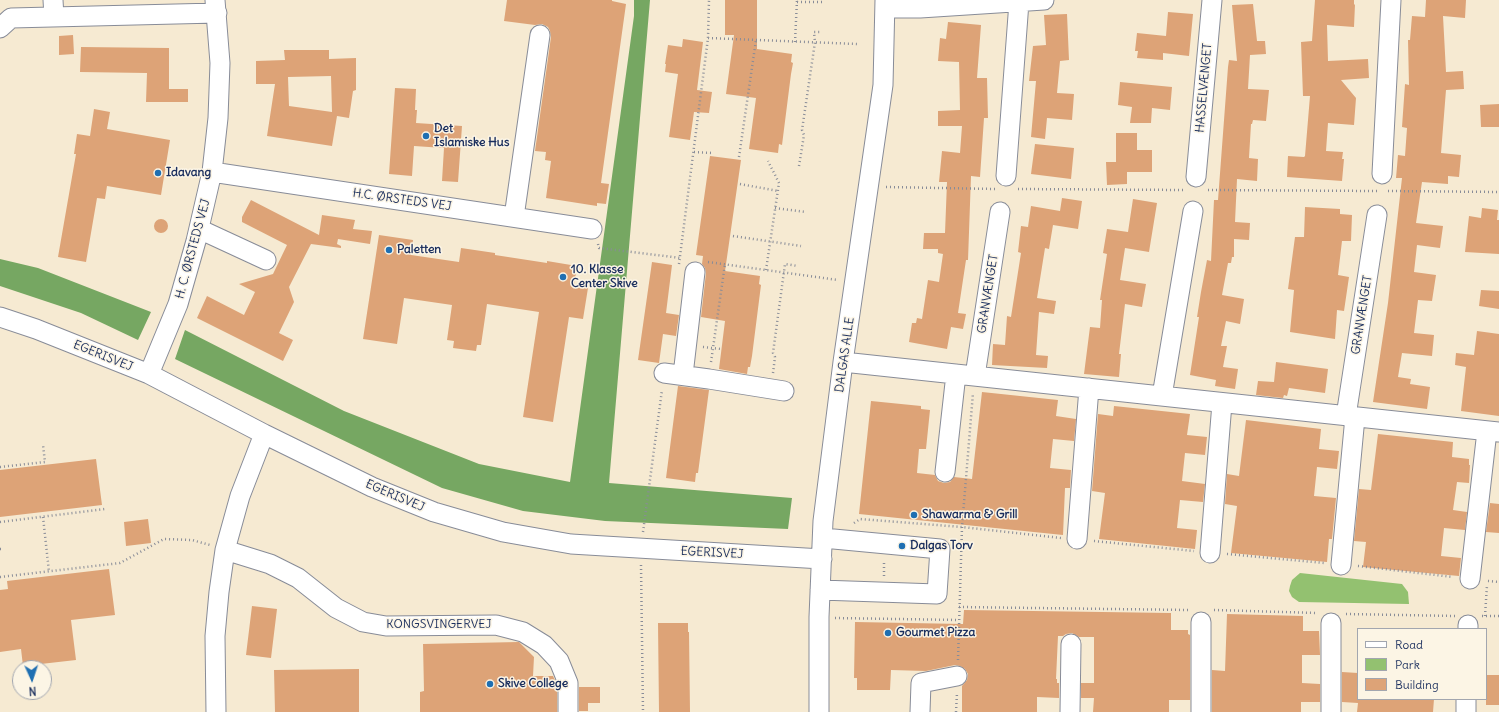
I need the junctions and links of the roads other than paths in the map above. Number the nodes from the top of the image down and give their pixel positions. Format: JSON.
{"nodes":[{"id":1,"x":1044,"y":0,"type":"edge"},
{"id":2,"x":1212,"y":0,"type":"edge"},
{"id":3,"x":1391,"y":0,"type":"edge"},
{"id":4,"x":1019,"y":2,"type":"junction"},
{"id":5,"x":885,"y":4,"type":"edge"},
{"id":6,"x":216,"y":7,"type":"edge"},
{"id":7,"x":119,"y":8,"type":"edge"},
{"id":8,"x":54,"y":9,"type":"edge"},
{"id":9,"x":0,"y":28,"type":"edge"},
{"id":10,"x":540,"y":35,"type":"dead end"},
{"id":11,"x":212,"y":172,"type":"junction"},
{"id":12,"x":1382,"y":174,"type":"dead end"},
{"id":13,"x":1006,"y":176,"type":"dead end"},
{"id":14,"x":1196,"y":177,"type":"dead end"},
{"id":15,"x":1193,"y":211,"type":"dead end"},
{"id":16,"x":1000,"y":212,"type":"dead end"},
{"id":17,"x":1377,"y":215,"type":"dead end"},
{"id":18,"x":514,"y":217,"type":"junction"},
{"id":19,"x":199,"y":229,"type":"junction"},
{"id":20,"x":592,"y":229,"type":"road end"},
{"id":21,"x":266,"y":260,"type":"dead end"},
{"id":22,"x":695,"y":264,"type":"road end"},
{"id":23,"x":0,"y":317,"type":"edge"},
{"id":24,"x":843,"y":362,"type":"junction"},
{"id":25,"x":664,"y":373,"type":"dead end"},
{"id":26,"x":149,"y":374,"type":"junction"},
{"id":27,"x":956,"y":374,"type":"junction"},
{"id":28,"x":683,"y":375,"type":"junction"},
{"id":29,"x":975,"y":376,"type":"junction"},
{"id":30,"x":1089,"y":388,"type":"junction"},
{"id":31,"x":777,"y":390,"type":"road end"},
{"id":32,"x":1162,"y":396,"type":"junction"},
{"id":33,"x":1222,"y":403,"type":"junction"},
{"id":34,"x":1351,"y":416,"type":"junction"},
{"id":35,"x":1493,"y":431,"type":"edge"},
{"id":36,"x":264,"y":434,"type":"junction"},
{"id":37,"x":945,"y":472,"type":"dead end"},
{"id":38,"x":823,"y":530,"type":"junction"},
{"id":39,"x":1077,"y":540,"type":"road end"},
{"id":40,"x":226,"y":550,"type":"junction"},
{"id":41,"x":1210,"y":553,"type":"road end"},
{"id":42,"x":822,"y":559,"type":"junction"},
{"id":43,"x":1340,"y":564,"type":"road end"},
{"id":44,"x":1479,"y":580,"type":"road end"},
{"id":45,"x":820,"y":590,"type":"junction"},
{"id":46,"x":1203,"y":614,"type":"road end"},
{"id":47,"x":1330,"y":617,"type":"road end"},
{"id":48,"x":1071,"y":644,"type":"dead end"},
{"id":49,"x":957,"y":676,"type":"road end"},
{"id":50,"x":1466,"y":700,"type":"edge"},
{"id":51,"x":216,"y":712,"type":"edge"},
{"id":52,"x":568,"y":712,"type":"edge"},
{"id":53,"x":819,"y":712,"type":"edge"},
{"id":54,"x":920,"y":712,"type":"edge"},
{"id":55,"x":1070,"y":712,"type":"edge"},
{"id":56,"x":1200,"y":712,"type":"edge"},
{"id":57,"x":1332,"y":712,"type":"edge"},
{"id":58,"x":1466,"y":712,"type":"edge"}],
"edges":[{"from":1,"to":4,"type":"street"},
{"from":2,"to":14,"type":"street","name":"HASSELVÆNGET"},
{"from":3,"to":12,"type":"street"},
{"from":4,"to":5,"type":"street"},
{"from":4,"to":13,"type":"street"},
{"from":5,"to":24,"type":"street","name":"DALGAS ALLE"},
{"from":6,"to":7,"type":"street"},
{"from":6,"to":11,"type":"street","name":"H. C. ØRSTEDS VEJ"},
{"from":7,"to":8,"type":"street"},
{"from":8,"to":9,"type":"street"},
{"from":10,"to":18,"type":"street"},
{"from":11,"to":18,"type":"street","name":"H.C. ØRSTEDS VEJ"},
{"from":11,"to":19,"type":"street","name":"H. C. ØRSTEDS VEJ"},
{"from":15,"to":32,"type":"street"},
{"from":16,"to":29,"type":"street","name":"GRANVÆNGET"},
{"from":17,"to":34,"type":"street","name":"GRANVÆNGET"},
{"from":18,"to":20,"type":"street","name":"H.C. ØRSTEDS VEJ"},
{"from":19,"to":21,"type":"street"},
{"from":19,"to":26,"type":"street","name":"H. C. ØRSTEDS VEJ"},
{"from":22,"to":28,"type":"street"},
{"from":23,"to":26,"type":"street","name":"EGERISVEJ"},
{"from":24,"to":27,"type":"street"},
{"from":24,"to":38,"type":"street","name":"DALGAS ALLE"},
{"from":25,"to":28,"type":"street"},
{"from":26,"to":36,"type":"street","name":"EGERISVEJ"},
{"from":27,"to":29,"type":"street"},
{"from":27,"to":37,"type":"street"},
{"from":28,"to":31,"type":"street"},
{"from":29,"to":30,"type":"street"},
{"from":30,"to":32,"type":"street"},
{"from":30,"to":39,"type":"street"},
{"from":32,"to":33,"type":"street"},
{"from":33,"to":34,"type":"street"},
{"from":33,"to":41,"type":"street"},
{"from":34,"to":35,"type":"street"},
{"from":34,"to":43,"type":"street","name":"GRANVÆNGET"},
{"from":35,"to":44,"type":"street"},
{"from":36,"to":40,"type":"street"},
{"from":36,"to":42,"type":"street","name":"EGERISVEJ"},
{"from":38,"to":42,"type":"street","name":"DALGAS ALLE"},
{"from":38,"to":45,"type":"street"},
{"from":40,"to":51,"type":"street"},
{"from":40,"to":52,"type":"street","name":"KONGSVINGERVEJ"},
{"from":42,"to":45,"type":"street","name":"DALGAS ALLE"},
{"from":45,"to":53,"type":"street","name":"DALGAS ALLE"},
{"from":46,"to":56,"type":"street"},
{"from":47,"to":57,"type":"street"},
{"from":48,"to":55,"type":"street"},
{"from":49,"to":54,"type":"street"},
{"from":50,"to":58,"type":"street"}]}
